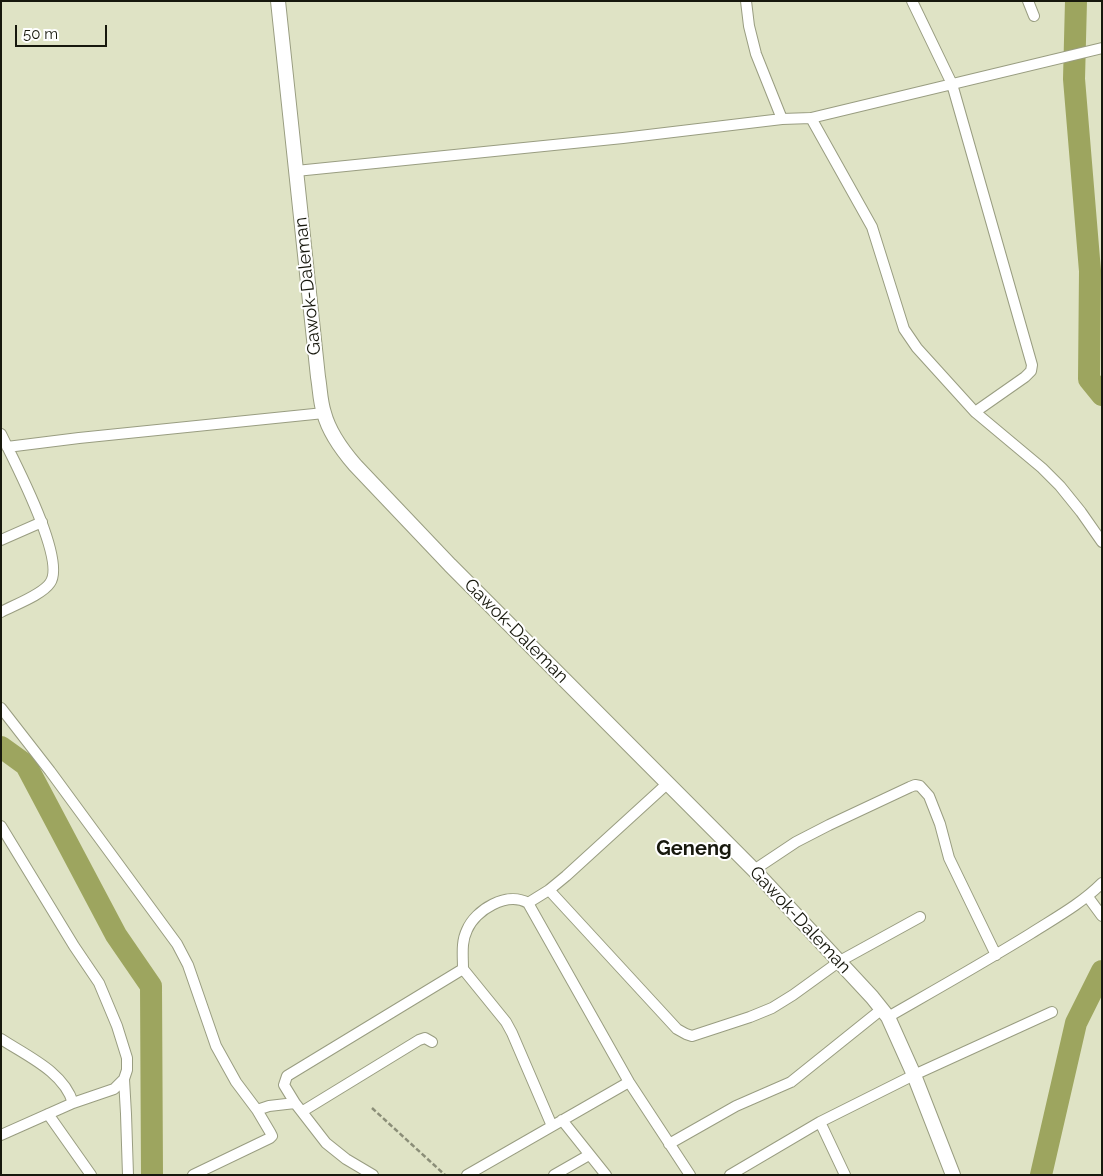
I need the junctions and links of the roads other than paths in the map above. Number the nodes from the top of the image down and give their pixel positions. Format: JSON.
{"nodes":[{"id":1,"x":278,"y":1,"type":"edge"},
{"id":2,"x":746,"y":1,"type":"edge"},
{"id":3,"x":912,"y":1,"type":"edge"},
{"id":4,"x":1028,"y":1,"type":"edge"},
{"id":5,"x":1034,"y":16,"type":"dead end"},
{"id":6,"x":1102,"y":48,"type":"edge"},
{"id":7,"x":952,"y":84,"type":"junction"},
{"id":8,"x":811,"y":118,"type":"junction"},
{"id":9,"x":782,"y":119,"type":"junction"},
{"id":10,"x":296,"y":171,"type":"junction"},
{"id":11,"x":975,"y":412,"type":"junction"},
{"id":12,"x":324,"y":413,"type":"junction"},
{"id":13,"x":1,"y":434,"type":"edge"},
{"id":14,"x":11,"y":446,"type":"junction"},
{"id":15,"x":42,"y":522,"type":"junction"},
{"id":16,"x":1,"y":540,"type":"edge"},
{"id":17,"x":1102,"y":542,"type":"edge"},
{"id":18,"x":1,"y":612,"type":"edge"},
{"id":19,"x":1,"y":708,"type":"edge"},
{"id":20,"x":668,"y":783,"type":"junction"},
{"id":21,"x":1,"y":826,"type":"edge"},
{"id":22,"x":754,"y":870,"type":"junction"},
{"id":23,"x":1102,"y":883,"type":"edge"},
{"id":24,"x":549,"y":890,"type":"junction"},
{"id":25,"x":1088,"y":897,"type":"junction"},
{"id":26,"x":528,"y":902,"type":"junction"},
{"id":27,"x":1102,"y":916,"type":"edge"},
{"id":28,"x":920,"y":917,"type":"dead end"},
{"id":29,"x":996,"y":955,"type":"junction"},
{"id":30,"x":840,"y":961,"type":"junction"},
{"id":31,"x":463,"y":968,"type":"junction"},
{"id":32,"x":1052,"y":1012,"type":"dead end"},
{"id":33,"x":885,"y":1013,"type":"junction"},
{"id":34,"x":1,"y":1039,"type":"edge"},
{"id":35,"x":432,"y":1042,"type":"dead end"},
{"id":36,"x":914,"y":1075,"type":"junction"},
{"id":37,"x":124,"y":1079,"type":"junction"},
{"id":38,"x":629,"y":1082,"type":"junction"},
{"id":39,"x":73,"y":1103,"type":"junction"},
{"id":40,"x":294,"y":1103,"type":"junction"},
{"id":41,"x":263,"y":1108,"type":"junction"},
{"id":42,"x":302,"y":1112,"type":"junction"},
{"id":43,"x":48,"y":1114,"type":"junction"},
{"id":44,"x":562,"y":1120,"type":"junction"},
{"id":45,"x":820,"y":1122,"type":"junction"},
{"id":46,"x":552,"y":1126,"type":"junction"},
{"id":47,"x":1,"y":1135,"type":"edge"},
{"id":48,"x":669,"y":1144,"type":"junction"},
{"id":49,"x":590,"y":1155,"type":"junction"},
{"id":50,"x":91,"y":1175,"type":"edge"},
{"id":51,"x":128,"y":1175,"type":"edge"},
{"id":52,"x":192,"y":1175,"type":"edge"},
{"id":53,"x":373,"y":1175,"type":"edge"},
{"id":54,"x":467,"y":1175,"type":"edge"},
{"id":55,"x":554,"y":1175,"type":"edge"},
{"id":56,"x":606,"y":1175,"type":"edge"},
{"id":57,"x":690,"y":1175,"type":"edge"},
{"id":58,"x":730,"y":1175,"type":"edge"},
{"id":59,"x":845,"y":1175,"type":"edge"},
{"id":60,"x":953,"y":1175,"type":"edge"}],
"edges":[{"from":1,"to":10,"type":"street","name":"Gawok-Daleman"},
{"from":2,"to":9,"type":"street"},
{"from":3,"to":7,"type":"street"},
{"from":4,"to":5,"type":"street"},
{"from":6,"to":7,"type":"street"},
{"from":7,"to":8,"type":"street"},
{"from":7,"to":11,"type":"street"},
{"from":8,"to":9,"type":"street"},
{"from":8,"to":11,"type":"street"},
{"from":9,"to":10,"type":"street"},
{"from":10,"to":12,"type":"street","name":"Gawok-Daleman"},
{"from":11,"to":17,"type":"street"},
{"from":12,"to":14,"type":"street"},
{"from":12,"to":20,"type":"street","name":"Gawok-Daleman"},
{"from":13,"to":14,"type":"street"},
{"from":14,"to":15,"type":"street"},
{"from":15,"to":16,"type":"street"},
{"from":15,"to":18,"type":"street"},
{"from":19,"to":41,"type":"street"},
{"from":20,"to":22,"type":"street","name":"Gawok-Daleman"},
{"from":20,"to":24,"type":"street"},
{"from":21,"to":37,"type":"street"},
{"from":22,"to":29,"type":"street"},
{"from":22,"to":30,"type":"street","name":"Gawok-Daleman"},
{"from":23,"to":25,"type":"street"},
{"from":24,"to":26,"type":"street"},
{"from":24,"to":30,"type":"street"},
{"from":25,"to":27,"type":"street"},
{"from":25,"to":29,"type":"street"},
{"from":26,"to":31,"type":"street"},
{"from":26,"to":38,"type":"street"},
{"from":28,"to":30,"type":"street"},
{"from":29,"to":33,"type":"street"},
{"from":30,"to":33,"type":"street","name":"Gawok-Daleman"},
{"from":31,"to":40,"type":"street"},
{"from":31,"to":46,"type":"street"},
{"from":32,"to":36,"type":"street"},
{"from":33,"to":36,"type":"street","name":"Gawok-Daleman"},
{"from":33,"to":48,"type":"street"},
{"from":34,"to":39,"type":"street"},
{"from":35,"to":42,"type":"street"},
{"from":36,"to":45,"type":"street"},
{"from":36,"to":60,"type":"street","name":"Gawok-Daleman"},
{"from":37,"to":39,"type":"street"},
{"from":37,"to":51,"type":"street"},
{"from":38,"to":44,"type":"street"},
{"from":38,"to":48,"type":"street"},
{"from":39,"to":43,"type":"street"},
{"from":40,"to":41,"type":"street"},
{"from":40,"to":42,"type":"street"},
{"from":41,"to":52,"type":"street"},
{"from":42,"to":53,"type":"street"},
{"from":43,"to":47,"type":"street"},
{"from":43,"to":50,"type":"street"},
{"from":44,"to":46,"type":"street"},
{"from":44,"to":49,"type":"street"},
{"from":45,"to":58,"type":"street"},
{"from":45,"to":59,"type":"street"},
{"from":46,"to":54,"type":"street"},
{"from":48,"to":57,"type":"street"},
{"from":49,"to":55,"type":"street"},
{"from":49,"to":56,"type":"street"}]}
